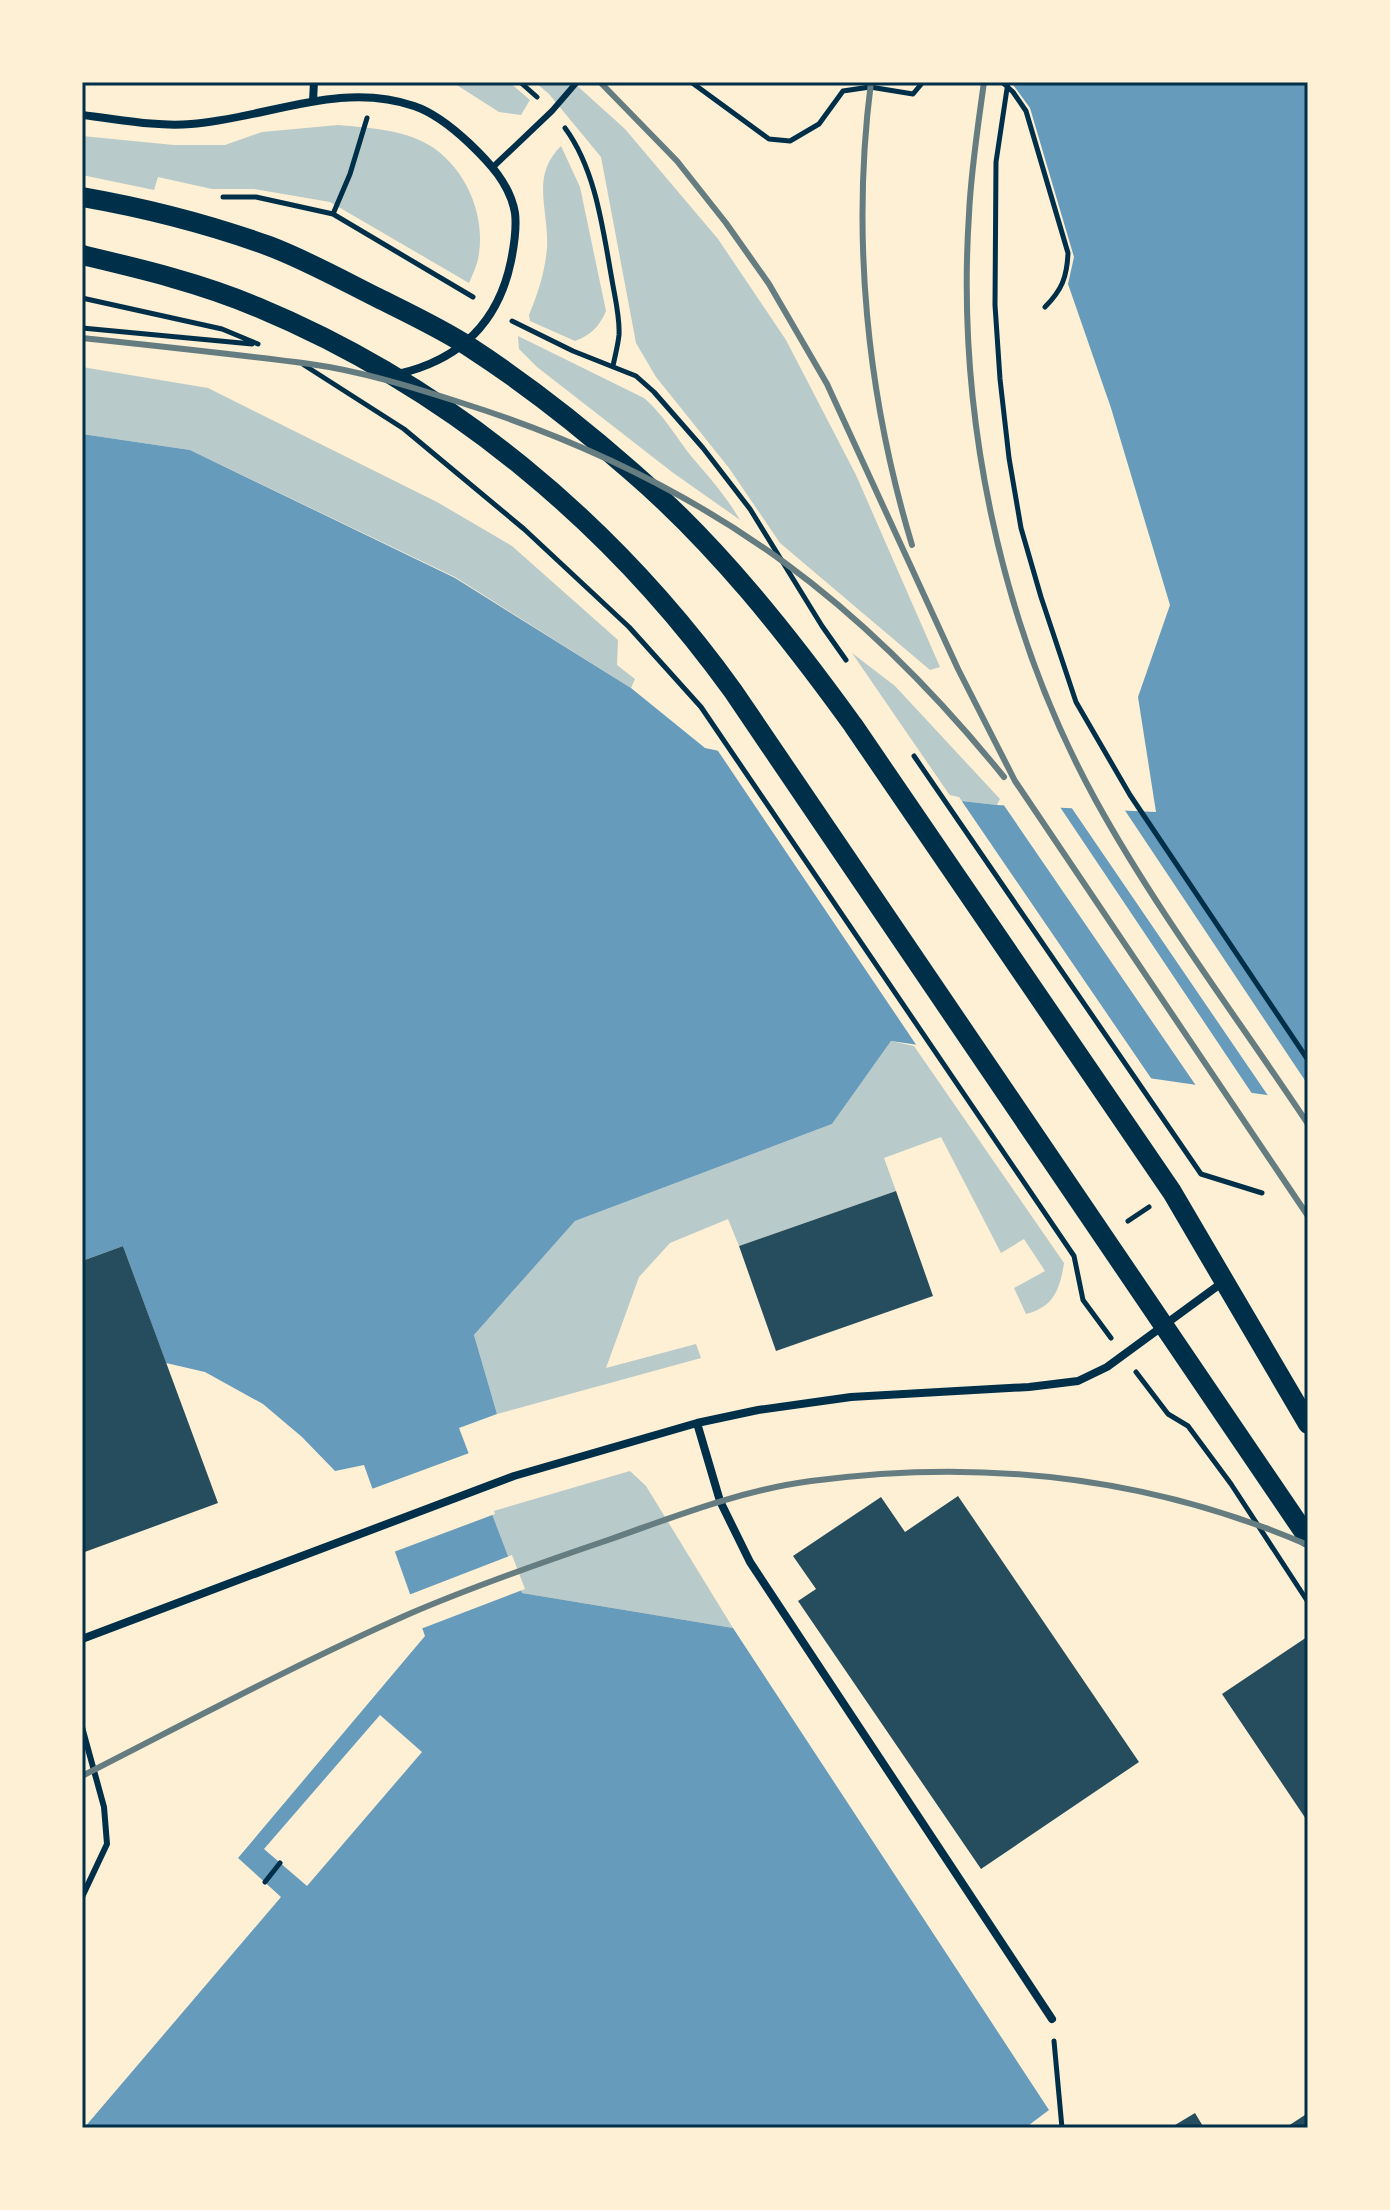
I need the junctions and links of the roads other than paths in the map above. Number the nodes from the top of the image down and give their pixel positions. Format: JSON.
{"nodes":[{"id":1,"x":314,"y":82,"type":"edge"},
{"id":2,"x":577,"y":82,"type":"edge"},
{"id":3,"x":313,"y":101,"type":"junction"},
{"id":4,"x":82,"y":115,"type":"edge"},
{"id":5,"x":493,"y":167,"type":"junction"},
{"id":6,"x":82,"y":197,"type":"edge"},
{"id":7,"x":82,"y":255,"type":"edge"},
{"id":8,"x":465,"y":344,"type":"junction"},
{"id":9,"x":392,"y":375,"type":"junction"},
{"id":10,"x":1224,"y":1282,"type":"junction"},
{"id":11,"x":1163,"y":1326,"type":"junction"},
{"id":12,"x":697,"y":1423,"type":"junction"},
{"id":13,"x":1308,"y":1424,"type":"edge"},
{"id":14,"x":1308,"y":1538,"type":"edge"},
{"id":15,"x":82,"y":1639,"type":"edge"},
{"id":16,"x":82,"y":1727,"type":"edge"},
{"id":17,"x":82,"y":1897,"type":"edge"},
{"id":18,"x":1052,"y":2019,"type":"road end"}],
"edges":[{"from":1,"to":3,"type":"street"},
{"from":2,"to":5,"type":"lane"},
{"from":3,"to":4,"type":"street"},
{"from":3,"to":5,"type":"street"},
{"from":5,"to":8,"type":"street"},
{"from":6,"to":8,"type":"main road"},
{"from":7,"to":9,"type":"main road"},
{"from":8,"to":9,"type":"street"},
{"from":8,"to":10,"type":"main road"},
{"from":9,"to":11,"type":"main road"},
{"from":10,"to":11,"type":"street"},
{"from":10,"to":13,"type":"main road"},
{"from":11,"to":12,"type":"street"},
{"from":11,"to":14,"type":"main road"},
{"from":12,"to":15,"type":"street"},
{"from":12,"to":18,"type":"street"},
{"from":16,"to":17,"type":"lane"}]}
